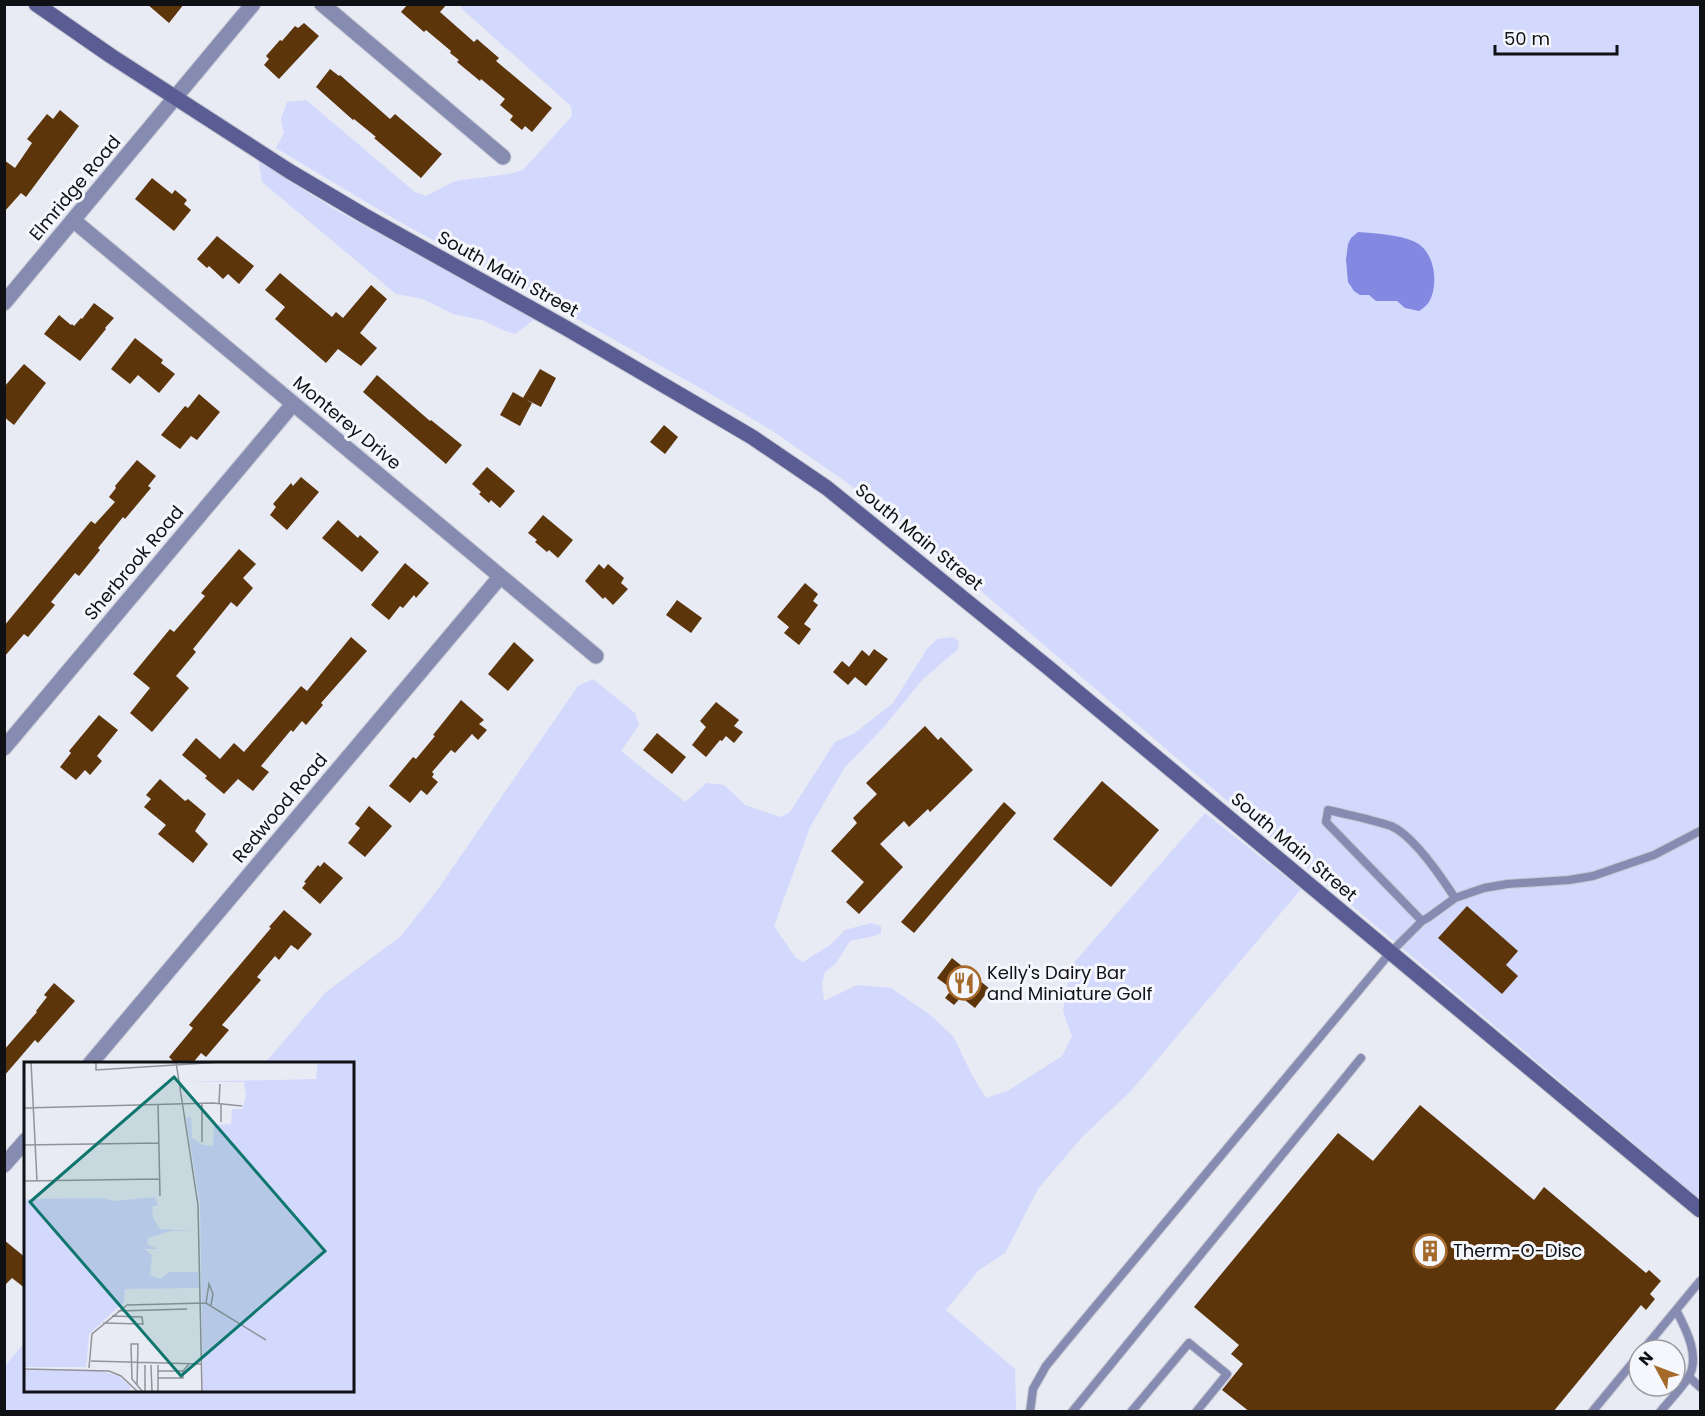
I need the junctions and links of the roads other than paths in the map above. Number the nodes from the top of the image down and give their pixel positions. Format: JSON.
{"nodes":[{"id":1,"x":36,"y":4,"type":"edge"},
{"id":2,"x":254,"y":4,"type":"edge"},
{"id":3,"x":322,"y":4,"type":"edge"},
{"id":4,"x":175,"y":98,"type":"junction"},
{"id":5,"x":502,"y":157,"type":"dead end"},
{"id":6,"x":73,"y":220,"type":"junction"},
{"id":7,"x":4,"y":303,"type":"edge"},
{"id":8,"x":293,"y":404,"type":"junction"},
{"id":9,"x":500,"y":577,"type":"junction"},
{"id":10,"x":596,"y":656,"type":"dead end"},
{"id":11,"x":4,"y":748,"type":"edge"},
{"id":12,"x":1701,"y":831,"type":"edge"},
{"id":13,"x":1455,"y":898,"type":"junction"},
{"id":14,"x":1422,"y":921,"type":"junction"},
{"id":15,"x":1390,"y":952,"type":"junction"},
{"id":16,"x":1361,"y":1058,"type":"dead end"},
{"id":17,"x":92,"y":1062,"type":"edge"},
{"id":18,"x":24,"y":1142,"type":"edge"},
{"id":19,"x":4,"y":1165,"type":"edge"},
{"id":20,"x":1701,"y":1210,"type":"edge"},
{"id":21,"x":1701,"y":1281,"type":"edge"},
{"id":22,"x":1676,"y":1310,"type":"junction"},
{"id":23,"x":1653,"y":1338,"type":"edge"},
{"id":24,"x":1627,"y":1370,"type":"edge"},
{"id":25,"x":1689,"y":1377,"type":"junction"},
{"id":26,"x":1701,"y":1387,"type":"edge"},
{"id":27,"x":1029,"y":1412,"type":"edge"},
{"id":28,"x":1072,"y":1412,"type":"edge"},
{"id":29,"x":1131,"y":1412,"type":"edge"},
{"id":30,"x":1196,"y":1412,"type":"edge"},
{"id":31,"x":1592,"y":1412,"type":"edge"},
{"id":32,"x":1660,"y":1412,"type":"edge"}],
"edges":[{"from":1,"to":4,"type":"street","name":"South Main Street"},
{"from":2,"to":4,"type":"street","name":"Elmridge Road"},
{"from":3,"to":5,"type":"street"},
{"from":4,"to":6,"type":"street","name":"Elmridge Road"},
{"from":4,"to":15,"type":"street","name":"South Main Street"},
{"from":6,"to":7,"type":"street","name":"Elmridge Road"},
{"from":6,"to":8,"type":"street","name":"Monterey Drive"},
{"from":8,"to":9,"type":"street","name":"Monterey Drive"},
{"from":8,"to":11,"type":"street","name":"Sherbrook Road"},
{"from":9,"to":10,"type":"street","name":"Monterey Drive"},
{"from":9,"to":17,"type":"street","name":"Redwood Road"},
{"from":12,"to":13,"type":"lane"},
{"from":13,"to":14,"type":"lane"},
{"from":13,"to":14,"type":"lane"},
{"from":14,"to":15,"type":"lane"},
{"from":15,"to":20,"type":"street","name":"South Main Street"},
{"from":15,"to":27,"type":"lane"},
{"from":16,"to":28,"type":"lane"},
{"from":18,"to":19,"type":"street"},
{"from":21,"to":22,"type":"lane"},
{"from":22,"to":23,"type":"lane"},
{"from":22,"to":25,"type":"lane"},
{"from":24,"to":31,"type":"lane"},
{"from":25,"to":26,"type":"lane"},
{"from":25,"to":32,"type":"lane"},
{"from":29,"to":30,"type":"lane"}]}
